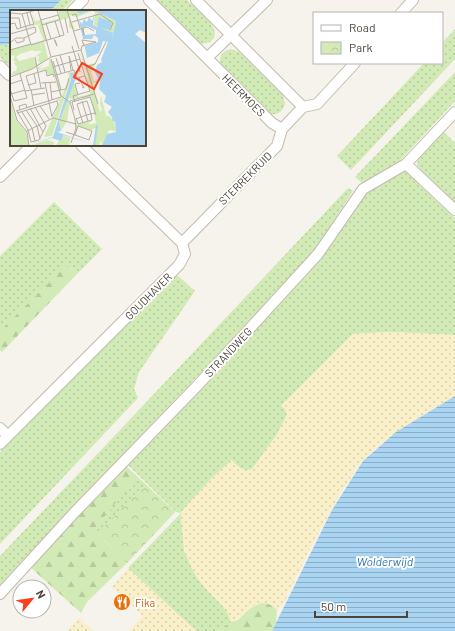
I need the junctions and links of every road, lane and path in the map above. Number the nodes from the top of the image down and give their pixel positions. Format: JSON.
{"nodes":[{"id":1,"x":83,"y":0,"type":"edge"},
{"id":2,"x":149,"y":0,"type":"edge"},
{"id":3,"x":196,"y":0,"type":"edge"},
{"id":4,"x":267,"y":0,"type":"edge"},
{"id":5,"x":73,"y":10,"type":"edge"},
{"id":6,"x":232,"y":35,"type":"junction"},
{"id":7,"x":207,"y":58,"type":"junction"},
{"id":8,"x":354,"y":64,"type":"edge"},
{"id":9,"x":0,"y":66,"type":"edge"},
{"id":10,"x":10,"y":75,"type":"edge"},
{"id":11,"x":303,"y":107,"type":"junction"},
{"id":12,"x":455,"y":112,"type":"edge"},
{"id":13,"x":282,"y":129,"type":"junction"},
{"id":14,"x":31,"y":146,"type":"edge"},
{"id":15,"x":82,"y":146,"type":"edge"},
{"id":16,"x":406,"y":164,"type":"junction"},
{"id":17,"x":0,"y":177,"type":"edge"},
{"id":18,"x":455,"y":210,"type":"edge"},
{"id":19,"x":182,"y":243,"type":"junction"},
{"id":20,"x":0,"y":428,"type":"edge"},
{"id":21,"x":8,"y":436,"type":"junction"},
{"id":22,"x":0,"y":444,"type":"edge"},
{"id":23,"x":0,"y":594,"type":"edge"}],
"edges":[{"from":1,"to":5,"type":"street"},
{"from":2,"to":7,"type":"street","name":"HEERMOES"},
{"from":3,"to":6,"type":"street"},
{"from":4,"to":6,"type":"street"},
{"from":6,"to":7,"type":"street"},
{"from":6,"to":11,"type":"street"},
{"from":7,"to":13,"type":"street","name":"HEERMOES"},
{"from":8,"to":11,"type":"street","name":"STERREKRUID"},
{"from":9,"to":10,"type":"street"},
{"from":11,"to":13,"type":"street","name":"STERREKRUID"},
{"from":12,"to":16,"type":"street","name":"STRANDWEG"},
{"from":13,"to":19,"type":"street","name":"STERREKRUID"},
{"from":14,"to":17,"type":"street"},
{"from":15,"to":19,"type":"street"},
{"from":16,"to":18,"type":"street"},
{"from":16,"to":23,"type":"street","name":"STRANDWEG"},
{"from":19,"to":21,"type":"street","name":"GOUDHAVER"},
{"from":20,"to":21,"type":"street"},
{"from":21,"to":22,"type":"street","name":"GOUDHAVER"}]}
